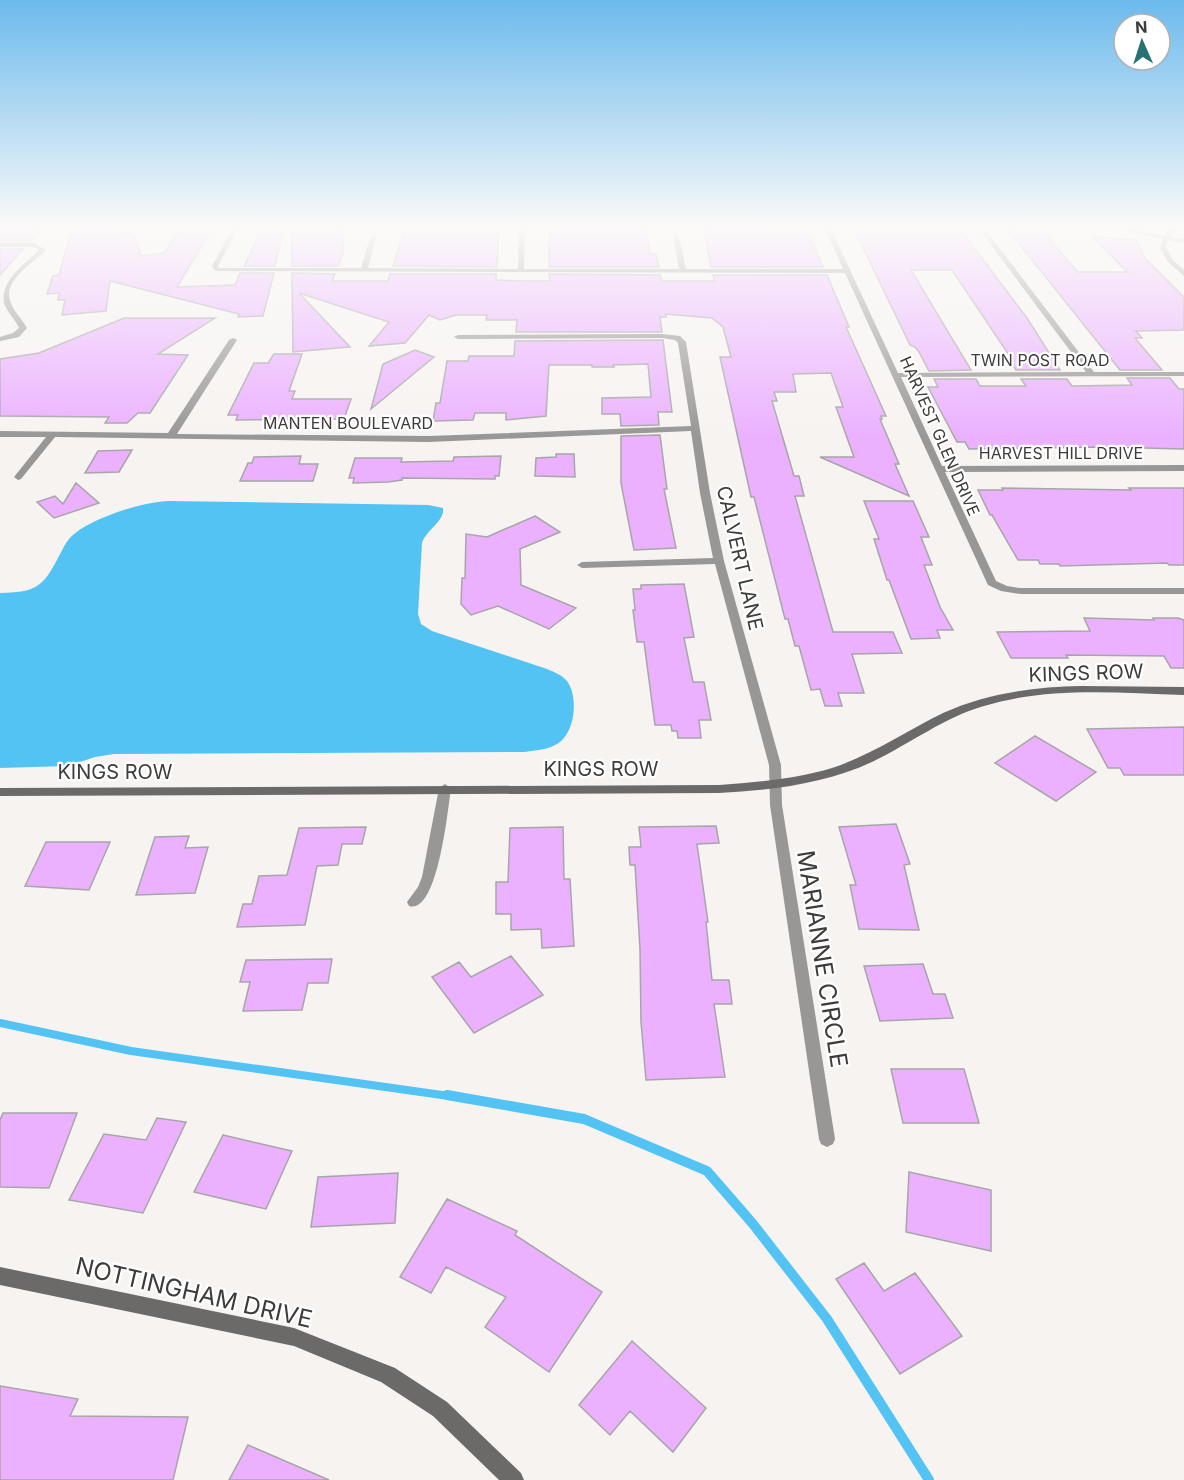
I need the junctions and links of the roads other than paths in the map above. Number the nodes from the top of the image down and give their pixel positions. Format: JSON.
{"nodes":[{"id":1,"x":6,"y":298,"type":"edge"},
{"id":2,"x":859,"y":298,"type":"edge"},
{"id":3,"x":1034,"y":298,"type":"edge"},
{"id":4,"x":458,"y":337,"type":"dead end"},
{"id":5,"x":0,"y":339,"type":"edge"},
{"id":6,"x":233,"y":340,"type":"dead end"},
{"id":7,"x":1184,"y":374,"type":"edge"},
{"id":8,"x":896,"y":375,"type":"junction"},
{"id":9,"x":1092,"y":375,"type":"junction"},
{"id":10,"x":695,"y":428,"type":"junction"},
{"id":11,"x":0,"y":434,"type":"edge"},
{"id":12,"x":52,"y":435,"type":"junction"},
{"id":13,"x":171,"y":436,"type":"junction"},
{"id":14,"x":1184,"y":468,"type":"edge"},
{"id":15,"x":938,"y":469,"type":"junction"},
{"id":16,"x":18,"y":477,"type":"dead end"},
{"id":17,"x":719,"y":561,"type":"junction"},
{"id":18,"x":582,"y":565,"type":"dead end"},
{"id":19,"x":1184,"y":591,"type":"edge"},
{"id":20,"x":1184,"y":691,"type":"edge"},
{"id":21,"x":775,"y":785,"type":"junction"},
{"id":22,"x":445,"y":788,"type":"junction"},
{"id":23,"x":0,"y":792,"type":"edge"},
{"id":24,"x":414,"y":902,"type":"dead end"},
{"id":25,"x":827,"y":1139,"type":"dead end"},
{"id":26,"x":0,"y":1276,"type":"edge"},
{"id":27,"x":514,"y":1480,"type":"edge"}],
"edges":[{"from":1,"to":5,"type":"street"},
{"from":2,"to":8,"type":"street","name":"HARVEST GLEN DRIVE"},
{"from":3,"to":9,"type":"street"},
{"from":4,"to":10,"type":"street","name":"CALVERT LANE"},
{"from":6,"to":13,"type":"street"},
{"from":7,"to":9,"type":"street","name":"TWIN POST ROAD"},
{"from":8,"to":9,"type":"street","name":"TWIN POST ROAD"},
{"from":8,"to":15,"type":"street","name":"HARVEST GLEN DRIVE"},
{"from":10,"to":13,"type":"street","name":"MANTEN BOULEVARD"},
{"from":10,"to":17,"type":"street","name":"CALVERT LANE"},
{"from":11,"to":12,"type":"street","name":"MANTEN BOULEVARD"},
{"from":12,"to":13,"type":"street","name":"MANTEN BOULEVARD"},
{"from":12,"to":16,"type":"street"},
{"from":14,"to":15,"type":"street","name":"HARVEST HILL DRIVE"},
{"from":15,"to":19,"type":"street","name":"HARVEST GLEN DRIVE"},
{"from":17,"to":18,"type":"street"},
{"from":17,"to":21,"type":"street","name":"CALVERT LANE"},
{"from":20,"to":21,"type":"street","name":"KINGS ROW"},
{"from":21,"to":22,"type":"street","name":"KINGS ROW"},
{"from":21,"to":25,"type":"street","name":"MARIANNE CIRCLE"},
{"from":22,"to":23,"type":"street","name":"KINGS ROW"},
{"from":22,"to":24,"type":"street"},
{"from":26,"to":27,"type":"street","name":"NOTTINGHAM DRIVE"}]}
